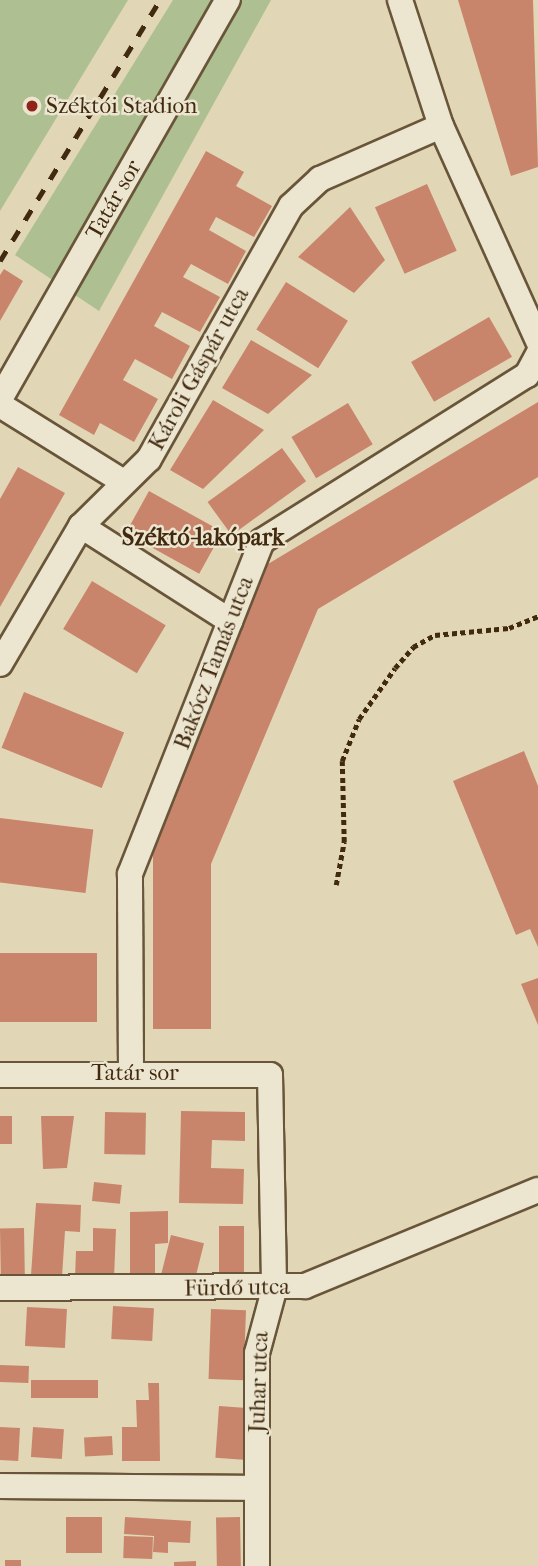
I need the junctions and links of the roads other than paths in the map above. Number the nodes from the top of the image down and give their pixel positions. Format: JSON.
{"nodes":[{"id":1,"x":228,"y":0,"type":"edge"},
{"id":2,"x":400,"y":0,"type":"edge"},
{"id":3,"x":441,"y":126,"type":"junction"},
{"id":4,"x":538,"y":341,"type":"edge"},
{"id":5,"x":538,"y":354,"type":"edge"},
{"id":6,"x":0,"y":399,"type":"edge"},
{"id":7,"x":0,"y":405,"type":"edge"},
{"id":8,"x":122,"y":481,"type":"junction"},
{"id":9,"x":80,"y":526,"type":"junction"},
{"id":10,"x":230,"y":621,"type":"junction"},
{"id":11,"x":0,"y":664,"type":"edge"},
{"id":12,"x":131,"y":1072,"type":"junction"},
{"id":13,"x":0,"y":1075,"type":"edge"},
{"id":14,"x":270,"y":1075,"type":"joint"},
{"id":15,"x":538,"y":1189,"type":"edge"},
{"id":16,"x":0,"y":1288,"type":"edge"},
{"id":17,"x":274,"y":1290,"type":"junction"},
{"id":18,"x":0,"y":1486,"type":"edge"},
{"id":19,"x":257,"y":1488,"type":"junction"},
{"id":20,"x":257,"y":1566,"type":"edge"}],
"edges":[{"from":1,"to":6,"type":"street","name":"Tatár sor"},
{"from":2,"to":3,"type":"street"},
{"from":3,"to":4,"type":"street"},
{"from":3,"to":8,"type":"street","name":"Károli Gáspár utca"},
{"from":5,"to":10,"type":"street","name":"Bakócz Tamás utca"},
{"from":7,"to":8,"type":"street"},
{"from":8,"to":9,"type":"street","name":"Károli Gáspár utca"},
{"from":9,"to":10,"type":"street"},
{"from":9,"to":11,"type":"street","name":"Károli Gáspár utca"},
{"from":10,"to":12,"type":"street","name":"Bakócz Tamás utca"},
{"from":12,"to":13,"type":"street","name":"Tatár sor"},
{"from":12,"to":14,"type":"street","name":"Tatár sor"},
{"from":14,"to":17,"type":"street","name":"Juhar utca"},
{"from":15,"to":17,"type":"street","name":"Fürdő utca"},
{"from":16,"to":17,"type":"street","name":"Fürdő utca"},
{"from":17,"to":19,"type":"street","name":"Juhar utca"},
{"from":18,"to":19,"type":"street"},
{"from":19,"to":20,"type":"street","name":"Juhar utca"}]}
